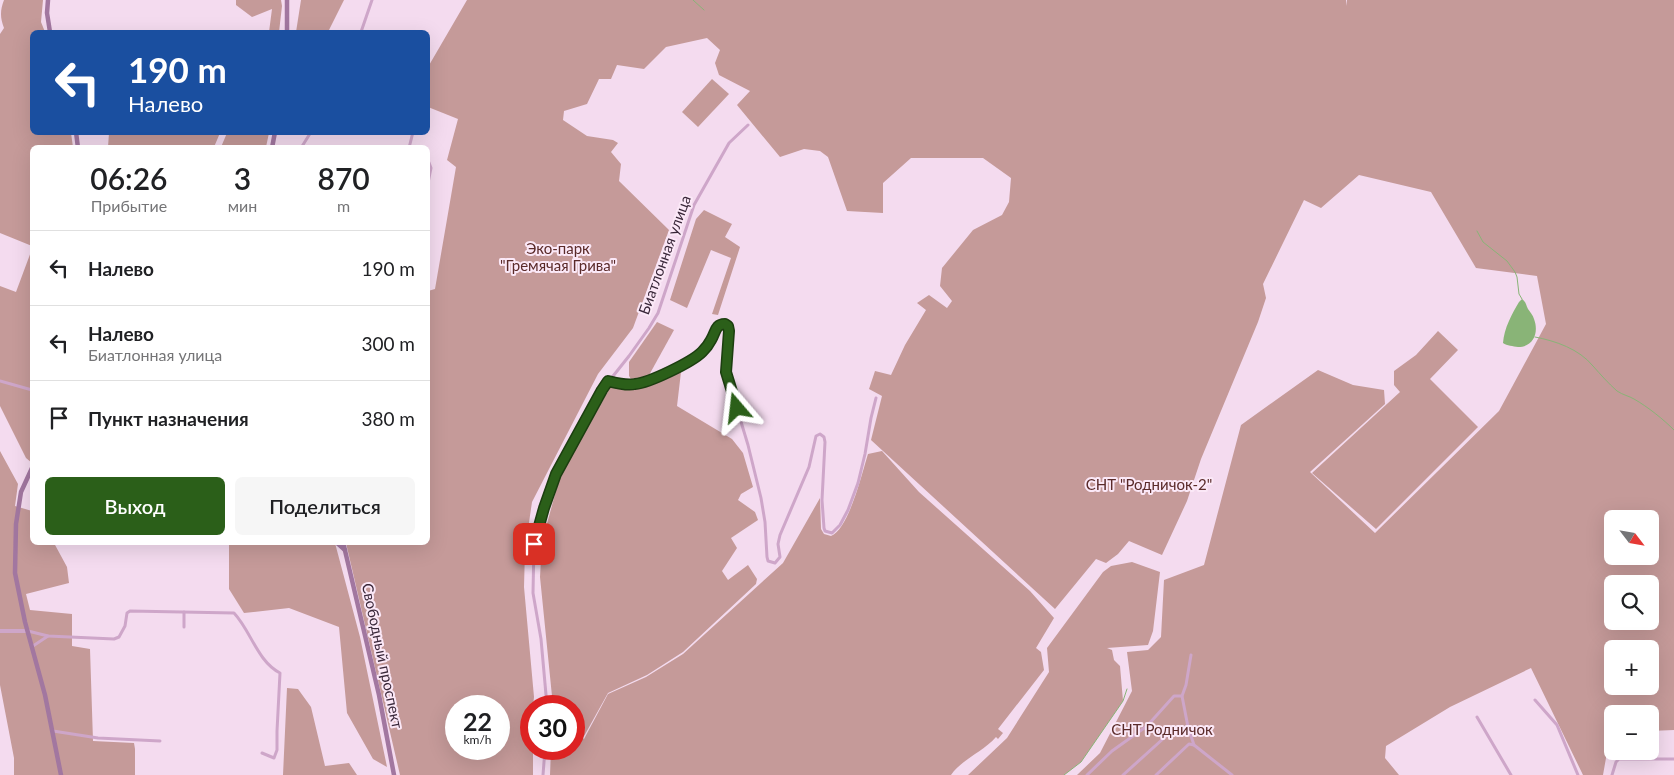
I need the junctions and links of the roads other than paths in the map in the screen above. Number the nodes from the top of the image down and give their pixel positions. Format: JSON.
{"nodes":[{"id":1,"x":48,"y":0,"type":"edge"},
{"id":2,"x":287,"y":0,"type":"edge"},
{"id":3,"x":372,"y":0,"type":"edge"},
{"id":4,"x":50,"y":30,"type":"edge"},
{"id":5,"x":287,"y":30,"type":"edge"},
{"id":6,"x":362,"y":30,"type":"edge"},
{"id":7,"x":748,"y":125,"type":"dead end"},
{"id":8,"x":0,"y":381,"type":"edge"},
{"id":9,"x":608,"y":381,"type":"junction"},
{"id":10,"x":30,"y":389,"type":"edge"},
{"id":11,"x":876,"y":398,"type":"dead end"},
{"id":12,"x":30,"y":472,"type":"edge"},
{"id":13,"x":30,"y":480,"type":"edge"},
{"id":14,"x":25,"y":481,"type":"junction"},
{"id":15,"x":339,"y":545,"type":"edge"},
{"id":16,"x":343,"y":545,"type":"edge"},
{"id":17,"x":345,"y":550,"type":"junction"},
{"id":18,"x":184,"y":612,"type":"junction"},
{"id":19,"x":184,"y":626,"type":"dead end"},
{"id":20,"x":0,"y":631,"type":"edge"},
{"id":21,"x":28,"y":631,"type":"junction"},
{"id":22,"x":48,"y":636,"type":"junction"},
{"id":23,"x":33,"y":646,"type":"junction"},
{"id":24,"x":1192,"y":656,"type":"dead end"},
{"id":25,"x":546,"y":695,"type":"edge"},
{"id":26,"x":1182,"y":696,"type":"junction"},
{"id":27,"x":1535,"y":700,"type":"dead end"},
{"id":28,"x":1477,"y":717,"type":"dead end"},
{"id":29,"x":1188,"y":727,"type":"junction"},
{"id":30,"x":53,"y":731,"type":"junction"},
{"id":31,"x":160,"y":741,"type":"dead end"},
{"id":32,"x":1194,"y":745,"type":"junction"},
{"id":33,"x":262,"y":753,"type":"dead end"},
{"id":34,"x":1674,"y":759,"type":"edge"},
{"id":35,"x":544,"y":760,"type":"edge"},
{"id":36,"x":61,"y":775,"type":"edge"},
{"id":37,"x":394,"y":775,"type":"edge"},
{"id":38,"x":543,"y":775,"type":"edge"},
{"id":39,"x":1087,"y":775,"type":"edge"},
{"id":40,"x":1123,"y":775,"type":"edge"},
{"id":41,"x":1156,"y":775,"type":"edge"},
{"id":42,"x":1232,"y":775,"type":"edge"},
{"id":43,"x":1511,"y":775,"type":"edge"},
{"id":44,"x":1578,"y":775,"type":"edge"},
{"id":45,"x":1612,"y":775,"type":"edge"}],
"edges":[{"from":1,"to":4,"type":"main road"},
{"from":2,"to":5,"type":"main road"},
{"from":3,"to":6,"type":"street"},
{"from":7,"to":9,"type":"street","name":"Биатлонная улица"},
{"from":8,"to":10,"type":"street"},
{"from":9,"to":11,"type":"street"},
{"from":9,"to":25,"type":"street","name":"Биатлонная улица"},
{"from":12,"to":14,"type":"main road"},
{"from":13,"to":14,"type":"main road"},
{"from":14,"to":21,"type":"main road"},
{"from":15,"to":17,"type":"main road"},
{"from":16,"to":17,"type":"main road","name":"Свободный проспект"},
{"from":17,"to":37,"type":"main road","name":"Свободный проспект"},
{"from":18,"to":19,"type":"street"},
{"from":18,"to":22,"type":"street"},
{"from":18,"to":33,"type":"street"},
{"from":20,"to":21,"type":"street"},
{"from":21,"to":22,"type":"street"},
{"from":21,"to":23,"type":"main road"},
{"from":22,"to":23,"type":"street"},
{"from":23,"to":30,"type":"main road"},
{"from":24,"to":26,"type":"street"},
{"from":26,"to":29,"type":"street"},
{"from":26,"to":39,"type":"street"},
{"from":27,"to":44,"type":"street"},
{"from":28,"to":43,"type":"street"},
{"from":29,"to":32,"type":"street"},
{"from":29,"to":40,"type":"street"},
{"from":30,"to":31,"type":"street"},
{"from":30,"to":36,"type":"main road"},
{"from":32,"to":41,"type":"street"},
{"from":32,"to":42,"type":"street"},
{"from":34,"to":45,"type":"street"},
{"from":35,"to":38,"type":"street"}]}
